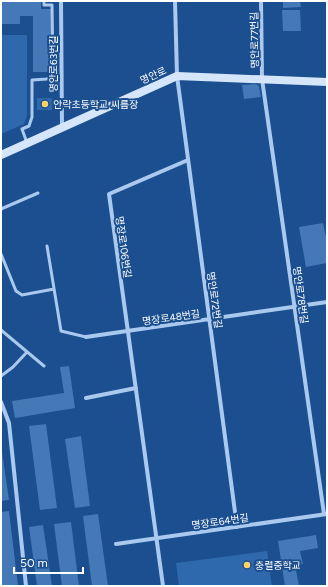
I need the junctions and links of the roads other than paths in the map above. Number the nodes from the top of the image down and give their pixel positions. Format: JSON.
{"nodes":[{"id":1,"x":44,"y":1,"type":"edge"},
{"id":2,"x":61,"y":1,"type":"edge"},
{"id":3,"x":175,"y":1,"type":"edge"},
{"id":4,"x":261,"y":1,"type":"edge"},
{"id":5,"x":177,"y":76,"type":"junction"},
{"id":6,"x":262,"y":79,"type":"junction"},
{"id":7,"x":327,"y":82,"type":"edge"},
{"id":8,"x":62,"y":127,"type":"junction"},
{"id":9,"x":27,"y":143,"type":"junction"},
{"id":10,"x":1,"y":155,"type":"edge"},
{"id":11,"x":188,"y":160,"type":"junction"},
{"id":12,"x":38,"y":193,"type":"dead end"},
{"id":13,"x":1,"y":210,"type":"edge"},
{"id":14,"x":47,"y":246,"type":"dead end"},
{"id":15,"x":1,"y":254,"type":"edge"},
{"id":16,"x":54,"y":289,"type":"junction"},
{"id":17,"x":327,"y":302,"type":"edge"},
{"id":18,"x":295,"y":307,"type":"junction"},
{"id":19,"x":209,"y":319,"type":"junction"},
{"id":20,"x":1,"y":330,"type":"edge"},
{"id":21,"x":128,"y":331,"type":"junction"},
{"id":22,"x":86,"y":337,"type":"joint"},
{"id":23,"x":27,"y":352,"type":"junction"},
{"id":24,"x":44,"y":366,"type":"dead end"},
{"id":25,"x":1,"y":376,"type":"edge"},
{"id":26,"x":136,"y":388,"type":"junction"},
{"id":27,"x":86,"y":398,"type":"dead end"},
{"id":28,"x":1,"y":402,"type":"edge"},
{"id":29,"x":325,"y":514,"type":"edge"},
{"id":30,"x":236,"y":527,"type":"junction"},
{"id":31,"x":156,"y":538,"type":"junction"},
{"id":32,"x":116,"y":544,"type":"dead end"},
{"id":33,"x":26,"y":586,"type":"edge"},
{"id":34,"x":163,"y":586,"type":"edge"}],
"edges":[{"from":1,"to":9,"type":"lane"},
{"from":2,"to":8,"type":"street","name":"명안로63번길"},
{"from":3,"to":5,"type":"street","name":"명안로72번길"},
{"from":4,"to":6,"type":"street","name":"명안로77번길"},
{"from":5,"to":6,"type":"main road","name":"명안로"},
{"from":5,"to":8,"type":"main road","name":"명안로"},
{"from":5,"to":11,"type":"street","name":"명안로72번길"},
{"from":6,"to":7,"type":"main road","name":"명안로"},
{"from":6,"to":18,"type":"street","name":"명안로78번길"},
{"from":8,"to":9,"type":"main road","name":"명안로"},
{"from":9,"to":10,"type":"main road","name":"명안로"},
{"from":11,"to":19,"type":"street","name":"명안로72번길"},
{"from":11,"to":21,"type":"street","name":"명장로106번길"},
{"from":12,"to":13,"type":"lane"},
{"from":14,"to":16,"type":"lane","name":"명장로48번길"},
{"from":15,"to":16,"type":"lane"},
{"from":16,"to":22,"type":"lane","name":"명장로48번길"},
{"from":17,"to":18,"type":"street","name":"명장로48번길"},
{"from":18,"to":19,"type":"street","name":"명장로48번길"},
{"from":18,"to":29,"type":"street","name":"명안로78번길"},
{"from":19,"to":21,"type":"street","name":"명장로48번길"},
{"from":19,"to":30,"type":"street","name":"명안로72번길"},
{"from":20,"to":23,"type":"lane"},
{"from":21,"to":22,"type":"street","name":"명장로48번길"},
{"from":21,"to":26,"type":"street","name":"명장로106번길"},
{"from":23,"to":24,"type":"lane"},
{"from":23,"to":25,"type":"lane"},
{"from":26,"to":27,"type":"street"},
{"from":26,"to":31,"type":"street","name":"명장로106번길"},
{"from":28,"to":33,"type":"street"},
{"from":29,"to":30,"type":"street","name":"명장로64번길"},
{"from":30,"to":31,"type":"street","name":"명장로64번길"},
{"from":31,"to":32,"type":"street","name":"명장로64번길"},
{"from":31,"to":34,"type":"street","name":"명장로106번길"}]}
